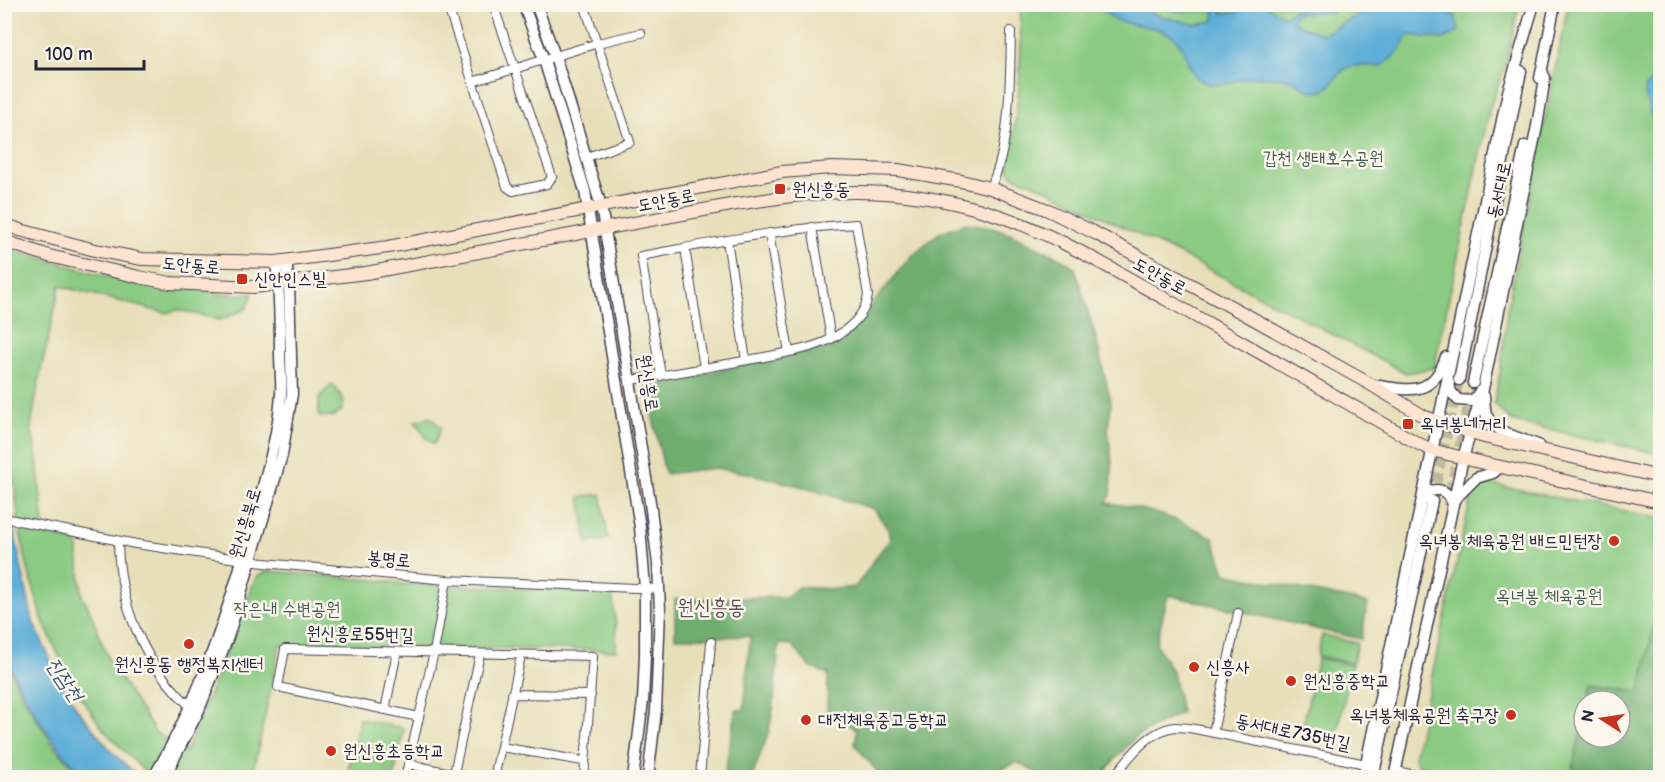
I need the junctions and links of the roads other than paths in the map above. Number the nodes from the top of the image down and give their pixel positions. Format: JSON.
{"nodes":[{"id":1,"x":447,"y":4,"type":"edge"},
{"id":2,"x":493,"y":4,"type":"edge"},
{"id":3,"x":523,"y":4,"type":"edge"},
{"id":4,"x":536,"y":4,"type":"edge"},
{"id":5,"x":584,"y":4,"type":"edge"},
{"id":6,"x":1535,"y":4,"type":"edge"},
{"id":7,"x":1556,"y":4,"type":"edge"},
{"id":8,"x":1011,"y":31,"type":"dead end"},
{"id":9,"x":641,"y":33,"type":"dead end"},
{"id":10,"x":598,"y":43,"type":"junction"},
{"id":11,"x":555,"y":56,"type":"junction"},
{"id":12,"x":544,"y":60,"type":"junction"},
{"id":13,"x":1519,"y":66,"type":"junction"},
{"id":14,"x":516,"y":68,"type":"junction"},
{"id":15,"x":472,"y":82,"type":"junction"},
{"id":16,"x":587,"y":157,"type":"junction"},
{"id":17,"x":990,"y":188,"type":"junction"},
{"id":18,"x":595,"y":207,"type":"junction"},
{"id":19,"x":4,"y":224,"type":"edge"},
{"id":20,"x":812,"y":226,"type":"junction"},
{"id":21,"x":606,"y":230,"type":"junction"},
{"id":22,"x":592,"y":232,"type":"junction"},
{"id":23,"x":769,"y":232,"type":"junction"},
{"id":24,"x":4,"y":240,"type":"edge"},
{"id":25,"x":727,"y":240,"type":"junction"},
{"id":26,"x":685,"y":248,"type":"junction"},
{"id":27,"x":281,"y":262,"type":"junction"},
{"id":28,"x":284,"y":284,"type":"junction"},
{"id":29,"x":1457,"y":328,"type":"junction"},
{"id":30,"x":831,"y":339,"type":"junction"},
{"id":31,"x":789,"y":352,"type":"junction"},
{"id":32,"x":746,"y":360,"type":"junction"},
{"id":33,"x":704,"y":368,"type":"junction"},
{"id":34,"x":1448,"y":375,"type":"junction"},
{"id":35,"x":661,"y":376,"type":"junction"},
{"id":36,"x":1459,"y":380,"type":"tunnel mouth"},
{"id":37,"x":631,"y":381,"type":"junction"},
{"id":38,"x":1370,"y":384,"type":"junction"},
{"id":39,"x":1478,"y":386,"type":"junction"},
{"id":40,"x":1438,"y":423,"type":"junction"},
{"id":41,"x":1471,"y":433,"type":"junction"},
{"id":42,"x":1432,"y":450,"type":"junction"},
{"id":43,"x":1561,"y":454,"type":"junction"},
{"id":44,"x":1463,"y":458,"type":"junction"},
{"id":45,"x":1500,"y":467,"type":"junction"},
{"id":46,"x":1660,"y":477,"type":"edge"},
{"id":47,"x":1432,"y":501,"type":"tunnel mouth"},
{"id":48,"x":1660,"y":502,"type":"edge"},
{"id":49,"x":1451,"y":506,"type":"junction"},
{"id":50,"x":1419,"y":508,"type":"junction"},
{"id":51,"x":4,"y":518,"type":"edge"},
{"id":52,"x":118,"y":541,"type":"junction"},
{"id":53,"x":247,"y":561,"type":"junction"},
{"id":54,"x":447,"y":580,"type":"junction"},
{"id":55,"x":645,"y":588,"type":"junction"},
{"id":56,"x":659,"y":589,"type":"junction"},
{"id":57,"x":1238,"y":613,"type":"dead end"},
{"id":58,"x":711,"y":642,"type":"dead end"},
{"id":59,"x":397,"y":652,"type":"junction"},
{"id":60,"x":434,"y":652,"type":"junction"},
{"id":61,"x":480,"y":654,"type":"junction"},
{"id":62,"x":521,"y":656,"type":"junction"},
{"id":63,"x":512,"y":694,"type":"junction"},
{"id":64,"x":591,"y":696,"type":"junction"},
{"id":65,"x":191,"y":707,"type":"junction"},
{"id":66,"x":385,"y":710,"type":"junction"},
{"id":67,"x":419,"y":717,"type":"junction"},
{"id":68,"x":1212,"y":733,"type":"junction"},
{"id":69,"x":501,"y":747,"type":"junction"},
{"id":70,"x":584,"y":761,"type":"junction"},
{"id":71,"x":408,"y":764,"type":"junction"},
{"id":72,"x":1366,"y":764,"type":"junction"},
{"id":73,"x":163,"y":773,"type":"edge"},
{"id":74,"x":454,"y":773,"type":"junction"},
{"id":75,"x":1393,"y":775,"type":"edge"},
{"id":76,"x":153,"y":777,"type":"edge"},
{"id":77,"x":405,"y":777,"type":"edge"},
{"id":78,"x":474,"y":777,"type":"edge"},
{"id":79,"x":494,"y":777,"type":"edge"},
{"id":80,"x":584,"y":777,"type":"edge"},
{"id":81,"x":633,"y":777,"type":"edge"},
{"id":82,"x":648,"y":777,"type":"edge"},
{"id":83,"x":700,"y":777,"type":"edge"},
{"id":84,"x":1113,"y":777,"type":"edge"},
{"id":85,"x":1363,"y":777,"type":"edge"},
{"id":86,"x":1373,"y":777,"type":"edge"},
{"id":87,"x":1429,"y":777,"type":"edge"}],
"edges":[{"from":1,"to":15,"type":"street"},
{"from":2,"to":14,"type":"street"},
{"from":3,"to":12,"type":"street","name":"원신흥로"},
{"from":4,"to":11,"type":"street","name":"원신흥로"},
{"from":5,"to":10,"type":"street"},
{"from":6,"to":13,"type":"street"},
{"from":7,"to":39,"type":"street","name":"동서대로"},
{"from":8,"to":17,"type":"street"},
{"from":9,"to":10,"type":"street"},
{"from":10,"to":11,"type":"street"},
{"from":10,"to":16,"type":"street"},
{"from":11,"to":12,"type":"street"},
{"from":11,"to":16,"type":"street","name":"원신흥로"},
{"from":12,"to":14,"type":"street"},
{"from":12,"to":18,"type":"street","name":"원신흥로"},
{"from":13,"to":29,"type":"street"},
{"from":13,"to":36,"type":"street","name":"동서대로"},
{"from":14,"to":15,"type":"street"},
{"from":14,"to":15,"type":"street"},
{"from":16,"to":18,"type":"street","name":"원신흥로"},
{"from":17,"to":18,"type":"main road","name":"도안동로"},
{"from":17,"to":38,"type":"main road","name":"도안동로"},
{"from":18,"to":21,"type":"street","name":"원신흥로"},
{"from":18,"to":22,"type":"street","name":"원신흥로"},
{"from":18,"to":27,"type":"main road","name":"도안동로"},
{"from":19,"to":27,"type":"main road","name":"도안동로"},
{"from":20,"to":23,"type":"street"},
{"from":20,"to":30,"type":"street"},
{"from":20,"to":30,"type":"street"},
{"from":21,"to":22,"type":"main road","name":"도안동로"},
{"from":21,"to":37,"type":"street","name":"원신흥로"},
{"from":21,"to":42,"type":"main road","name":"도안동로"},
{"from":22,"to":28,"type":"main road","name":"도안동로"},
{"from":22,"to":55,"type":"street","name":"원신흥로"},
{"from":23,"to":25,"type":"street"},
{"from":23,"to":31,"type":"street"},
{"from":24,"to":28,"type":"main road","name":"도안동로"},
{"from":25,"to":26,"type":"street"},
{"from":25,"to":32,"type":"street"},
{"from":26,"to":33,"type":"street"},
{"from":26,"to":35,"type":"street"},
{"from":27,"to":28,"type":"street","name":"원신흥북로"},
{"from":28,"to":53,"type":"street","name":"원신흥북로"},
{"from":29,"to":34,"type":"street"},
{"from":29,"to":38,"type":"street"},
{"from":30,"to":31,"type":"street"},
{"from":31,"to":32,"type":"street"},
{"from":32,"to":33,"type":"street"},
{"from":33,"to":35,"type":"street"},
{"from":34,"to":39,"type":"street"},
{"from":34,"to":40,"type":"street"},
{"from":35,"to":37,"type":"street"},
{"from":37,"to":56,"type":"street","name":"원신흥로"},
{"from":38,"to":40,"type":"main road","name":"도안동로"},
{"from":39,"to":41,"type":"street","name":"동서대로"},
{"from":39,"to":43,"type":"street"},
{"from":40,"to":41,"type":"main road","name":"도안동로"},
{"from":40,"to":42,"type":"street"},
{"from":41,"to":43,"type":"main road","name":"도안동로"},
{"from":41,"to":44,"type":"street","name":"동서대로"},
{"from":42,"to":44,"type":"main road","name":"도안동로"},
{"from":42,"to":50,"type":"street"},
{"from":43,"to":46,"type":"main road","name":"도안동로"},
{"from":44,"to":45,"type":"main road","name":"도안동로"},
{"from":44,"to":49,"type":"street","name":"동서대로"},
{"from":45,"to":48,"type":"main road","name":"도안동로"},
{"from":45,"to":49,"type":"street"},
{"from":47,"to":86,"type":"street"},
{"from":49,"to":50,"type":"street"},
{"from":49,"to":75,"type":"street","name":"동서대로"},
{"from":50,"to":72,"type":"street"},
{"from":51,"to":52,"type":"street","name":"봉명로"},
{"from":52,"to":53,"type":"street","name":"봉명로"},
{"from":52,"to":65,"type":"street"},
{"from":53,"to":54,"type":"street","name":"봉명로"},
{"from":53,"to":65,"type":"street","name":"원신흥북로"},
{"from":53,"to":73,"type":"street","name":"원신흥북로"},
{"from":54,"to":55,"type":"street","name":"봉명로"},
{"from":54,"to":60,"type":"street","name":"원신흥로55번길"},
{"from":55,"to":56,"type":"street","name":"봉명로"},
{"from":55,"to":81,"type":"street","name":"원신흥로"},
{"from":56,"to":82,"type":"street","name":"원신흥로"},
{"from":57,"to":68,"type":"street","name":"동서대로735번길"},
{"from":58,"to":83,"type":"street"},
{"from":59,"to":60,"type":"street","name":"원신흥로55번길"},
{"from":59,"to":66,"type":"street"},
{"from":59,"to":66,"type":"street","name":"원신흥로55번길"},
{"from":60,"to":61,"type":"street","name":"원신흥로55번길"},
{"from":60,"to":67,"type":"street","name":"원신흥로55번길"},
{"from":61,"to":62,"type":"street","name":"원신흥로55번길"},
{"from":61,"to":74,"type":"street"},
{"from":62,"to":63,"type":"street"},
{"from":62,"to":64,"type":"street","name":"원신흥로55번길"},
{"from":63,"to":64,"type":"street"},
{"from":63,"to":69,"type":"street"},
{"from":64,"to":70,"type":"street","name":"원신흥로55번길"},
{"from":65,"to":73,"type":"street","name":"원신흥북로"},
{"from":66,"to":67,"type":"street"},
{"from":67,"to":71,"type":"street","name":"원신흥로55번길"},
{"from":68,"to":72,"type":"street","name":"동서대로735번길"},
{"from":68,"to":84,"type":"street","name":"동서대로735번길"},
{"from":69,"to":70,"type":"street"},
{"from":69,"to":79,"type":"street"},
{"from":70,"to":80,"type":"street","name":"원신흥로55번길"},
{"from":71,"to":74,"type":"street"},
{"from":71,"to":77,"type":"street","name":"원신흥로55번길"},
{"from":72,"to":85,"type":"street"},
{"from":73,"to":76,"type":"street","name":"원신흥북로"},
{"from":74,"to":78,"type":"street"},
{"from":75,"to":87,"type":"street"}]}
